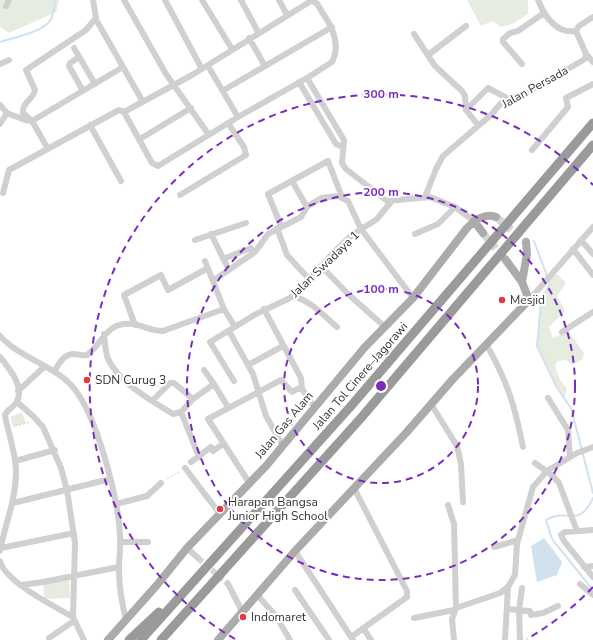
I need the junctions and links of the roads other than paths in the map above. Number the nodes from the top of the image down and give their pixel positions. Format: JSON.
{"nodes":[{"id":1,"x":93,"y":0,"type":"edge"},
{"id":2,"x":124,"y":0,"type":"edge"},
{"id":3,"x":165,"y":0,"type":"edge"},
{"id":4,"x":202,"y":0,"type":"edge"},
{"id":5,"x":241,"y":0,"type":"edge"},
{"id":6,"x":279,"y":0,"type":"edge"},
{"id":7,"x":538,"y":0,"type":"edge"},
{"id":8,"x":544,"y":13,"type":"junction"},
{"id":9,"x":287,"y":15,"type":"junction"},
{"id":10,"x":593,"y":17,"type":"edge"},
{"id":11,"x":97,"y":20,"type":"junction"},
{"id":12,"x":466,"y":26,"type":"dead end"},
{"id":13,"x":332,"y":27,"type":"junction"},
{"id":14,"x":576,"y":31,"type":"junction"},
{"id":15,"x":258,"y":32,"type":"junction"},
{"id":16,"x":414,"y":34,"type":"dead end"},
{"id":17,"x":249,"y":38,"type":"junction"},
{"id":18,"x":74,"y":48,"type":"dead end"},
{"id":19,"x":232,"y":49,"type":"junction"},
{"id":20,"x":586,"y":54,"type":"junction"},
{"id":21,"x":428,"y":55,"type":"junction"},
{"id":22,"x":79,"y":57,"type":"junction"},
{"id":23,"x":9,"y":60,"type":"dead end"},
{"id":24,"x":593,"y":62,"type":"edge"},
{"id":25,"x":0,"y":64,"type":"edge"},
{"id":26,"x":522,"y":64,"type":"dead end"},
{"id":27,"x":265,"y":66,"type":"junction"},
{"id":28,"x":123,"y":67,"type":"junction"},
{"id":29,"x":205,"y":67,"type":"junction"},
{"id":30,"x":307,"y":78,"type":"junction"},
{"id":31,"x":299,"y":82,"type":"junction"},
{"id":32,"x":95,"y":84,"type":"junction"},
{"id":33,"x":174,"y":84,"type":"junction"},
{"id":34,"x":593,"y":84,"type":"edge"},
{"id":35,"x":224,"y":90,"type":"junction"},
{"id":36,"x":83,"y":91,"type":"junction"},
{"id":37,"x":509,"y":99,"type":"junction"},
{"id":38,"x":144,"y":102,"type":"junction"},
{"id":39,"x":0,"y":105,"type":"edge"},
{"id":40,"x":191,"y":108,"type":"junction"},
{"id":41,"x":466,"y":110,"type":"junction"},
{"id":42,"x":124,"y":112,"type":"junction"},
{"id":43,"x":7,"y":113,"type":"junction"},
{"id":44,"x":238,"y":117,"type":"junction"},
{"id":45,"x":32,"y":121,"type":"junction"},
{"id":46,"x":228,"y":123,"type":"junction"},
{"id":47,"x":593,"y":123,"type":"edge"},
{"id":48,"x":0,"y":124,"type":"edge"},
{"id":49,"x":90,"y":125,"type":"junction"},
{"id":50,"x":478,"y":125,"type":"junction"},
{"id":51,"x":209,"y":135,"type":"junction"},
{"id":52,"x":140,"y":138,"type":"junction"},
{"id":53,"x":593,"y":145,"type":"edge"},
{"id":54,"x":343,"y":147,"type":"junction"},
{"id":55,"x":48,"y":149,"type":"junction"},
{"id":56,"x":532,"y":150,"type":"dead end"},
{"id":57,"x":121,"y":181,"type":"dead end"},
{"id":58,"x":292,"y":181,"type":"junction"},
{"id":59,"x":3,"y":193,"type":"dead end"},
{"id":60,"x":180,"y":195,"type":"dead end"},
{"id":61,"x":342,"y":197,"type":"junction"},
{"id":62,"x":425,"y":197,"type":"junction"},
{"id":63,"x":391,"y":202,"type":"junction"},
{"id":64,"x":307,"y":207,"type":"junction"},
{"id":65,"x":455,"y":207,"type":"junction"},
{"id":66,"x":496,"y":217,"type":"dead end"},
{"id":67,"x":474,"y":221,"type":"junction"},
{"id":68,"x":246,"y":222,"type":"dead end"},
{"id":69,"x":279,"y":227,"type":"junction"},
{"id":70,"x":593,"y":227,"type":"edge"},
{"id":71,"x":361,"y":229,"type":"junction"},
{"id":72,"x":483,"y":233,"type":"tunnel mouth"},
{"id":73,"x":211,"y":234,"type":"junction"},
{"id":74,"x":415,"y":234,"type":"dead end"},
{"id":75,"x":195,"y":240,"type":"dead end"},
{"id":76,"x":581,"y":240,"type":"junction"},
{"id":77,"x":526,"y":242,"type":"dead end"},
{"id":78,"x":252,"y":248,"type":"dead end"},
{"id":79,"x":573,"y":249,"type":"junction"},
{"id":80,"x":593,"y":254,"type":"edge"},
{"id":81,"x":223,"y":258,"type":"junction"},
{"id":82,"x":505,"y":259,"type":"tunnel mouth"},
{"id":83,"x":205,"y":261,"type":"dead end"},
{"id":84,"x":321,"y":266,"type":"junction"},
{"id":85,"x":208,"y":268,"type":"junction"},
{"id":86,"x":229,"y":270,"type":"junction"},
{"id":87,"x":593,"y":275,"type":"edge"},
{"id":88,"x":309,"y":279,"type":"junction"},
{"id":89,"x":214,"y":280,"type":"junction"},
{"id":90,"x":522,"y":282,"type":"junction"},
{"id":91,"x":292,"y":296,"type":"junction"},
{"id":92,"x":413,"y":298,"type":"junction"},
{"id":93,"x":529,"y":300,"type":"junction"},
{"id":94,"x":224,"y":309,"type":"junction"},
{"id":95,"x":264,"y":309,"type":"junction"},
{"id":96,"x":593,"y":312,"type":"edge"},
{"id":97,"x":135,"y":325,"type":"junction"},
{"id":98,"x":337,"y":327,"type":"dead end"},
{"id":99,"x":385,"y":327,"type":"junction"},
{"id":100,"x":232,"y":329,"type":"junction"},
{"id":101,"x":562,"y":332,"type":"dead end"},
{"id":102,"x":104,"y":334,"type":"junction"},
{"id":103,"x":0,"y":336,"type":"edge"},
{"id":104,"x":486,"y":344,"type":"junction"},
{"id":105,"x":283,"y":346,"type":"junction"},
{"id":106,"x":0,"y":357,"type":"edge"},
{"id":107,"x":248,"y":365,"type":"junction"},
{"id":108,"x":44,"y":367,"type":"junction"},
{"id":109,"x":204,"y":370,"type":"dead end"},
{"id":110,"x":54,"y":372,"type":"junction"},
{"id":111,"x":234,"y":381,"type":"dead end"},
{"id":112,"x":214,"y":384,"type":"junction"},
{"id":113,"x":302,"y":387,"type":"junction"},
{"id":114,"x":18,"y":391,"type":"junction"},
{"id":115,"x":259,"y":391,"type":"junction"},
{"id":116,"x":548,"y":398,"type":"dead end"},
{"id":117,"x":193,"y":399,"type":"junction"},
{"id":118,"x":152,"y":401,"type":"junction"},
{"id":119,"x":17,"y":402,"type":"junction"},
{"id":120,"x":431,"y":404,"type":"junction"},
{"id":121,"x":228,"y":407,"type":"junction"},
{"id":122,"x":314,"y":408,"type":"junction"},
{"id":123,"x":3,"y":412,"type":"edge"},
{"id":124,"x":181,"y":412,"type":"junction"},
{"id":125,"x":224,"y":444,"type":"junction"},
{"id":126,"x":282,"y":446,"type":"junction"},
{"id":127,"x":523,"y":447,"type":"dead end"},
{"id":128,"x":590,"y":447,"type":"edge"},
{"id":129,"x":55,"y":450,"type":"junction"},
{"id":130,"x":199,"y":457,"type":"junction"},
{"id":131,"x":570,"y":457,"type":"junction"},
{"id":132,"x":15,"y":461,"type":"junction"},
{"id":133,"x":191,"y":462,"type":"dead end"},
{"id":134,"x":535,"y":463,"type":"dead end"},
{"id":135,"x":185,"y":468,"type":"road end"},
{"id":136,"x":547,"y":471,"type":"junction"},
{"id":137,"x":110,"y":479,"type":"junction"},
{"id":138,"x":161,"y":483,"type":"road end"},
{"id":139,"x":250,"y":484,"type":"junction"},
{"id":140,"x":354,"y":488,"type":"junction"},
{"id":141,"x":67,"y":490,"type":"junction"},
{"id":142,"x":463,"y":502,"type":"dead end"},
{"id":143,"x":12,"y":503,"type":"junction"},
{"id":144,"x":116,"y":504,"type":"junction"},
{"id":145,"x":448,"y":505,"type":"dead end"},
{"id":146,"x":220,"y":514,"type":"junction"},
{"id":147,"x":593,"y":530,"type":"edge"},
{"id":148,"x":577,"y":531,"type":"junction"},
{"id":149,"x":74,"y":533,"type":"junction"},
{"id":150,"x":518,"y":540,"type":"junction"},
{"id":151,"x":121,"y":542,"type":"junction"},
{"id":152,"x":148,"y":542,"type":"dead end"},
{"id":153,"x":494,"y":547,"type":"dead end"},
{"id":154,"x":0,"y":548,"type":"edge"},
{"id":155,"x":187,"y":548,"type":"junction"},
{"id":156,"x":0,"y":551,"type":"edge"},
{"id":157,"x":295,"y":552,"type":"junction"},
{"id":158,"x":198,"y":558,"type":"tunnel mouth"},
{"id":159,"x":0,"y":561,"type":"edge"},
{"id":160,"x":593,"y":566,"type":"edge"},
{"id":161,"x":119,"y":567,"type":"junction"},
{"id":162,"x":584,"y":567,"type":"junction"},
{"id":163,"x":201,"y":573,"type":"junction"},
{"id":164,"x":73,"y":576,"type":"junction"},
{"id":165,"x":593,"y":577,"type":"edge"},
{"id":166,"x":228,"y":584,"type":"tunnel mouth"},
{"id":167,"x":580,"y":584,"type":"dead end"},
{"id":168,"x":21,"y":585,"type":"junction"},
{"id":169,"x":211,"y":585,"type":"junction"},
{"id":170,"x":508,"y":587,"type":"junction"},
{"id":171,"x":522,"y":588,"type":"dead end"},
{"id":172,"x":296,"y":590,"type":"dead end"},
{"id":173,"x":593,"y":595,"type":"edge"},
{"id":174,"x":258,"y":596,"type":"junction"},
{"id":175,"x":558,"y":606,"type":"dead end"},
{"id":176,"x":455,"y":609,"type":"junction"},
{"id":177,"x":507,"y":609,"type":"junction"},
{"id":178,"x":519,"y":610,"type":"junction"},
{"id":179,"x":243,"y":613,"type":"junction"},
{"id":180,"x":414,"y":618,"type":"dead end"},
{"id":181,"x":74,"y":619,"type":"junction"},
{"id":182,"x":126,"y":620,"type":"junction"},
{"id":183,"x":364,"y":629,"type":"junction"},
{"id":184,"x":48,"y":638,"type":"dead end"},
{"id":185,"x":352,"y":639,"type":"edge"},
{"id":186,"x":84,"y":640,"type":"edge"},
{"id":187,"x":108,"y":640,"type":"edge"},
{"id":188,"x":129,"y":640,"type":"edge"},
{"id":189,"x":141,"y":640,"type":"edge"},
{"id":190,"x":161,"y":640,"type":"edge"},
{"id":191,"x":169,"y":640,"type":"edge"},
{"id":192,"x":218,"y":640,"type":"edge"},
{"id":193,"x":290,"y":640,"type":"edge"},
{"id":194,"x":329,"y":640,"type":"edge"},
{"id":195,"x":371,"y":640,"type":"edge"},
{"id":196,"x":454,"y":640,"type":"edge"},
{"id":197,"x":505,"y":640,"type":"edge"},
{"id":198,"x":520,"y":640,"type":"edge"}],
"edges":[{"from":1,"to":11,"type":"street"},
{"from":2,"to":33,"type":"street"},
{"from":3,"to":29,"type":"street"},
{"from":4,"to":19,"type":"street"},
{"from":5,"to":15,"type":"street"},
{"from":6,"to":9,"type":"street"},
{"from":7,"to":8,"type":"street"},
{"from":8,"to":14,"type":"street"},
{"from":8,"to":26,"type":"street"},
{"from":9,"to":13,"type":"street"},
{"from":9,"to":15,"type":"street"},
{"from":10,"to":14,"type":"street"},
{"from":11,"to":28,"type":"street"},
{"from":11,"to":45,"type":"street"},
{"from":12,"to":21,"type":"street"},
{"from":13,"to":27,"type":"street"},
{"from":13,"to":30,"type":"street"},
{"from":14,"to":20,"type":"street"},
{"from":15,"to":17,"type":"street"},
{"from":16,"to":21,"type":"street"},
{"from":17,"to":19,"type":"street"},
{"from":17,"to":27,"type":"street"},
{"from":18,"to":22,"type":"street"},
{"from":19,"to":29,"type":"street"},
{"from":20,"to":24,"type":"street"},
{"from":20,"to":37,"type":"street","name":"Jalan Persada"},
{"from":21,"to":41,"type":"street"},
{"from":22,"to":32,"type":"street"},
{"from":22,"to":36,"type":"street"},
{"from":23,"to":25,"type":"street"},
{"from":27,"to":35,"type":"street"},
{"from":28,"to":32,"type":"street"},
{"from":28,"to":38,"type":"street"},
{"from":29,"to":33,"type":"street"},
{"from":29,"to":35,"type":"street"},
{"from":30,"to":31,"type":"street"},
{"from":30,"to":54,"type":"street"},
{"from":31,"to":44,"type":"street"},
{"from":31,"to":54,"type":"street"},
{"from":32,"to":36,"type":"street"},
{"from":33,"to":38,"type":"street"},
{"from":33,"to":40,"type":"street"},
{"from":34,"to":56,"type":"street"},
{"from":35,"to":44,"type":"street"},
{"from":36,"to":45,"type":"street"},
{"from":37,"to":41,"type":"street"},
{"from":37,"to":50,"type":"street","name":"Jalan Persada"},
{"from":38,"to":42,"type":"street"},
{"from":39,"to":43,"type":"street"},
{"from":40,"to":51,"type":"street"},
{"from":40,"to":52,"type":"street"},
{"from":41,"to":50,"type":"street"},
{"from":42,"to":49,"type":"street"},
{"from":42,"to":52,"type":"street"},
{"from":43,"to":45,"type":"street"},
{"from":43,"to":48,"type":"street"},
{"from":44,"to":46,"type":"street"},
{"from":45,"to":55,"type":"street"},
{"from":46,"to":51,"type":"street"},
{"from":46,"to":60,"type":"street"},
{"from":47,"to":163,"type":"highway","name":"Jalan Tol Cinere–Jagorawi"},
{"from":49,"to":55,"type":"street"},
{"from":49,"to":57,"type":"street"},
{"from":50,"to":62,"type":"street","name":"Jalan Persada"},
{"from":51,"to":52,"type":"street"},
{"from":53,"to":169,"type":"highway"},
{"from":54,"to":63,"type":"street"},
{"from":55,"to":59,"type":"street"},
{"from":58,"to":61,"type":"street"},
{"from":58,"to":64,"type":"street"},
{"from":58,"to":69,"type":"street"},
{"from":61,"to":64,"type":"street"},
{"from":61,"to":71,"type":"street"},
{"from":62,"to":63,"type":"street"},
{"from":62,"to":65,"type":"street"},
{"from":63,"to":71,"type":"street","name":"Jalan Swadaya 1"},
{"from":64,"to":69,"type":"street"},
{"from":65,"to":67,"type":"street"},
{"from":65,"to":74,"type":"street"},
{"from":66,"to":67,"type":"main road"},
{"from":67,"to":72,"type":"main road"},
{"from":67,"to":92,"type":"main road","name":"Jalan Gas Alam"},
{"from":68,"to":73,"type":"street"},
{"from":69,"to":86,"type":"street"},
{"from":69,"to":88,"type":"street"},
{"from":70,"to":76,"type":"street"},
{"from":71,"to":84,"type":"street","name":"Jalan Swadaya 1"},
{"from":71,"to":92,"type":"street"},
{"from":73,"to":75,"type":"street"},
{"from":73,"to":81,"type":"street"},
{"from":76,"to":79,"type":"street"},
{"from":76,"to":80,"type":"street"},
{"from":77,"to":90,"type":"main road"},
{"from":78,"to":81,"type":"street"},
{"from":79,"to":87,"type":"street"},
{"from":79,"to":93,"type":"street"},
{"from":81,"to":86,"type":"street"},
{"from":82,"to":90,"type":"main road"},
{"from":83,"to":85,"type":"street"},
{"from":84,"to":88,"type":"street","name":"Jalan Swadaya 1"},
{"from":84,"to":99,"type":"street"},
{"from":85,"to":89,"type":"street"},
{"from":85,"to":97,"type":"street"},
{"from":86,"to":89,"type":"street"},
{"from":88,"to":91,"type":"street","name":"Jalan Swadaya 1"},
{"from":89,"to":94,"type":"street"},
{"from":90,"to":93,"type":"main road"},
{"from":91,"to":95,"type":"street","name":"Jalan Swadaya 1"},
{"from":91,"to":98,"type":"street"},
{"from":92,"to":99,"type":"main road","name":"Jalan Gas Alam"},
{"from":93,"to":104,"type":"main road"},
{"from":94,"to":97,"type":"street"},
{"from":94,"to":100,"type":"street"},
{"from":95,"to":100,"type":"street","name":"Jalan Swadaya 1"},
{"from":95,"to":105,"type":"street"},
{"from":96,"to":101,"type":"street"},
{"from":97,"to":102,"type":"street"},
{"from":99,"to":122,"type":"main road","name":"Jalan Gas Alam"},
{"from":100,"to":107,"type":"street"},
{"from":100,"to":111,"type":"street","name":"Jalan Swadaya 1"},
{"from":102,"to":110,"type":"street"},
{"from":102,"to":118,"type":"street"},
{"from":103,"to":108,"type":"street"},
{"from":104,"to":120,"type":"main road"},
{"from":104,"to":127,"type":"street"},
{"from":105,"to":107,"type":"street"},
{"from":105,"to":113,"type":"street"},
{"from":106,"to":114,"type":"street"},
{"from":107,"to":115,"type":"street"},
{"from":108,"to":110,"type":"street"},
{"from":108,"to":114,"type":"street"},
{"from":109,"to":112,"type":"street"},
{"from":110,"to":137,"type":"street"},
{"from":112,"to":117,"type":"street"},
{"from":112,"to":121,"type":"street"},
{"from":113,"to":115,"type":"street"},
{"from":113,"to":122,"type":"street"},
{"from":114,"to":119,"type":"street"},
{"from":115,"to":121,"type":"street"},
{"from":115,"to":126,"type":"street"},
{"from":116,"to":131,"type":"street"},
{"from":117,"to":118,"type":"street"},
{"from":117,"to":124,"type":"street"},
{"from":118,"to":124,"type":"street"},
{"from":119,"to":123,"type":"street"},
{"from":119,"to":129,"type":"street"},
{"from":120,"to":140,"type":"main road"},
{"from":120,"to":142,"type":"street"},
{"from":121,"to":125,"type":"street"},
{"from":122,"to":126,"type":"main road","name":"Jalan Gas Alam"},
{"from":123,"to":132,"type":"street"},
{"from":124,"to":130,"type":"street"},
{"from":125,"to":130,"type":"street"},
{"from":125,"to":139,"type":"street"},
{"from":126,"to":139,"type":"main road","name":"Jalan Gas Alam"},
{"from":128,"to":131,"type":"street"},
{"from":129,"to":132,"type":"street"},
{"from":129,"to":141,"type":"street"},
{"from":130,"to":133,"type":"street"},
{"from":131,"to":136,"type":"street"},
{"from":132,"to":143,"type":"street"},
{"from":134,"to":136,"type":"street"},
{"from":135,"to":146,"type":"street"},
{"from":136,"to":148,"type":"street"},
{"from":136,"to":150,"type":"street"},
{"from":137,"to":141,"type":"street"},
{"from":137,"to":144,"type":"street"},
{"from":138,"to":144,"type":"street"},
{"from":139,"to":146,"type":"main road","name":"Jalan Gas Alam"},
{"from":140,"to":157,"type":"main road"},
{"from":140,"to":183,"type":"street"},
{"from":141,"to":143,"type":"street"},
{"from":141,"to":149,"type":"street"},
{"from":143,"to":154,"type":"street"},
{"from":144,"to":151,"type":"street"},
{"from":145,"to":176,"type":"street"},
{"from":146,"to":155,"type":"main road","name":"Jalan Gas Alam"},
{"from":147,"to":148,"type":"street"},
{"from":148,"to":162,"type":"street"},
{"from":149,"to":154,"type":"street"},
{"from":149,"to":164,"type":"street"},
{"from":150,"to":153,"type":"street"},
{"from":150,"to":170,"type":"street"},
{"from":151,"to":152,"type":"street"},
{"from":151,"to":161,"type":"street"},
{"from":154,"to":156,"type":"street"},
{"from":155,"to":158,"type":"street"},
{"from":155,"to":182,"type":"main road","name":"Jalan Gas Alam"},
{"from":157,"to":174,"type":"main road"},
{"from":157,"to":185,"type":"street"},
{"from":159,"to":168,"type":"street"},
{"from":160,"to":162,"type":"street"},
{"from":161,"to":164,"type":"street"},
{"from":161,"to":182,"type":"street"},
{"from":162,"to":165,"type":"street"},
{"from":163,"to":188,"type":"highway"},
{"from":163,"to":189,"type":"highway","name":"Jalan Tol Cinere–Jagorawi"},
{"from":164,"to":168,"type":"street"},
{"from":164,"to":181,"type":"street"},
{"from":166,"to":179,"type":"street"},
{"from":167,"to":173,"type":"street"},
{"from":168,"to":181,"type":"street"},
{"from":169,"to":190,"type":"highway"},
{"from":169,"to":191,"type":"highway"},
{"from":170,"to":176,"type":"street"},
{"from":170,"to":177,"type":"street"},
{"from":171,"to":178,"type":"street"},
{"from":172,"to":194,"type":"street"},
{"from":174,"to":179,"type":"main road"},
{"from":174,"to":193,"type":"street"},
{"from":175,"to":178,"type":"street"},
{"from":176,"to":180,"type":"street"},
{"from":176,"to":196,"type":"street"},
{"from":177,"to":178,"type":"street"},
{"from":177,"to":197,"type":"street"},
{"from":178,"to":198,"type":"street"},
{"from":179,"to":192,"type":"main road"},
{"from":181,"to":184,"type":"street"},
{"from":181,"to":186,"type":"street"},
{"from":182,"to":187,"type":"main road","name":"Jalan Gas Alam"},
{"from":183,"to":185,"type":"street"},
{"from":183,"to":195,"type":"street"}]}
